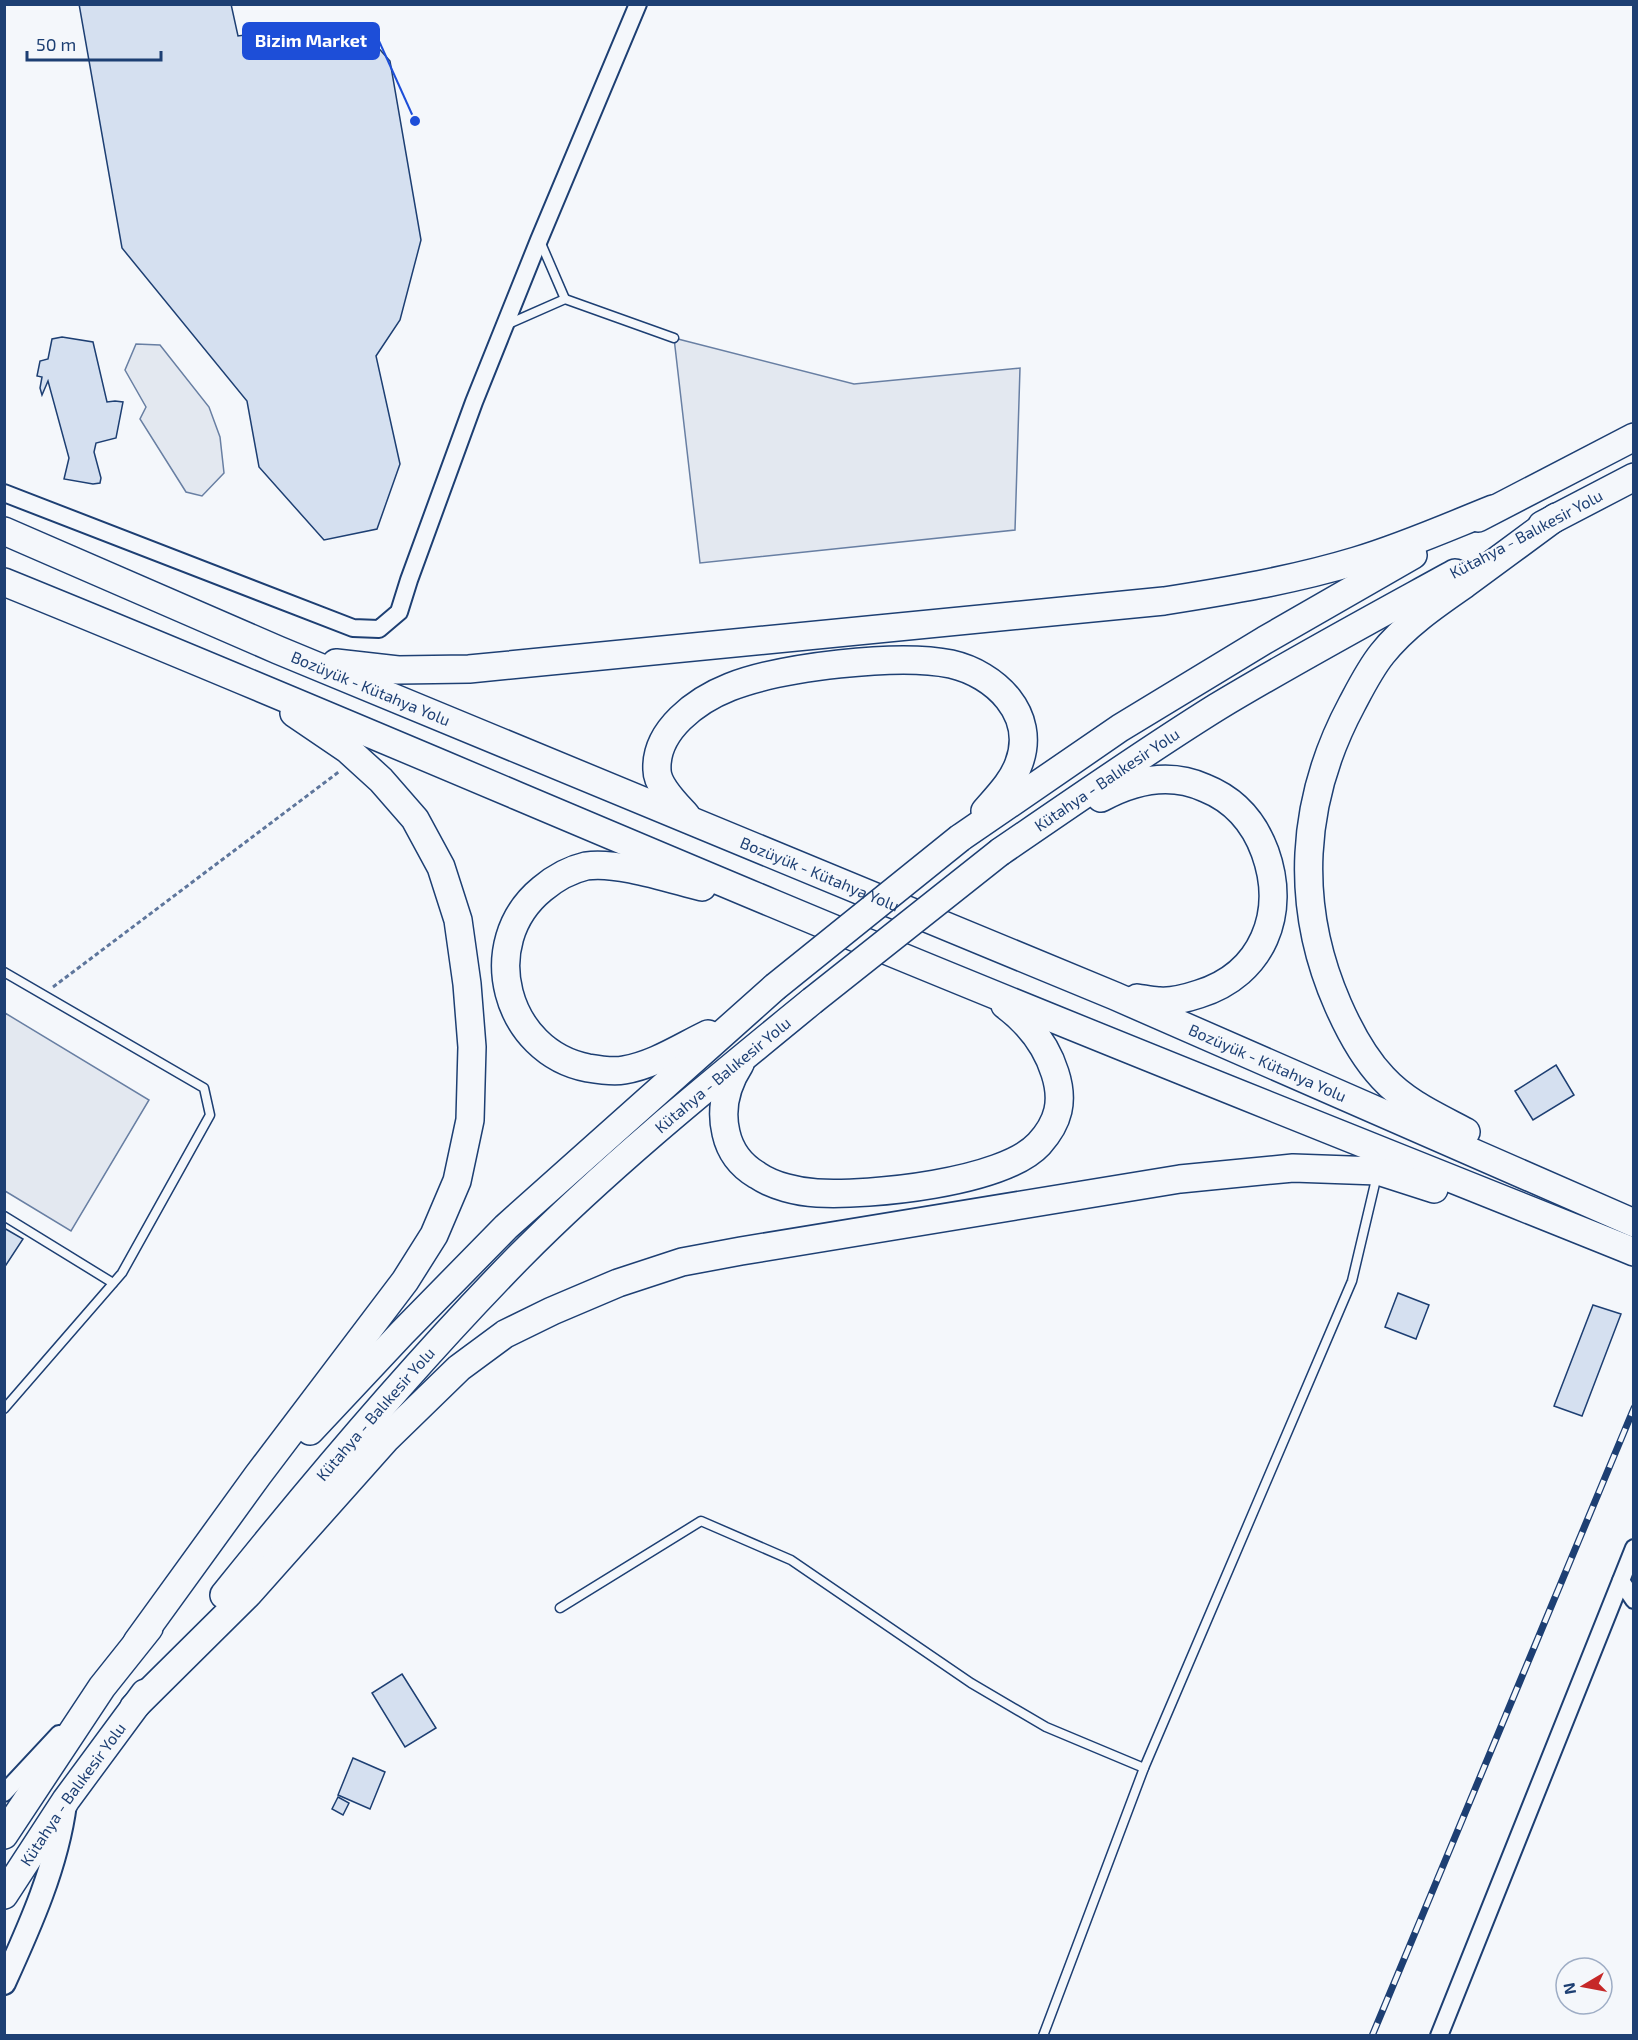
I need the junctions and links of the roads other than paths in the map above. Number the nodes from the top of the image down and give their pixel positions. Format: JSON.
{"nodes":[{"id":1,"x":638,"y":4,"type":"edge"},
{"id":2,"x":539,"y":240,"type":"junction"},
{"id":3,"x":565,"y":299,"type":"junction"},
{"id":4,"x":505,"y":326,"type":"junction"},
{"id":5,"x":674,"y":338,"type":"dead end"},
{"id":6,"x":1634,"y":437,"type":"edge"},
{"id":7,"x":1634,"y":477,"type":"edge"},
{"id":8,"x":4,"y":493,"type":"edge"},
{"id":9,"x":1493,"y":509,"type":"junction"},
{"id":10,"x":1556,"y":517,"type":"junction"},
{"id":11,"x":4,"y":531,"type":"edge"},
{"id":12,"x":4,"y":582,"type":"edge"},
{"id":13,"x":278,"y":650,"type":"junction"},
{"id":14,"x":244,"y":679,"type":"junction"},
{"id":15,"x":690,"y":819,"type":"junction"},
{"id":16,"x":960,"y":838,"type":"junction"},
{"id":17,"x":1000,"y":852,"type":"junction"},
{"id":18,"x":774,"y":904,"type":"junction"},
{"id":19,"x":4,"y":972,"type":"edge"},
{"id":20,"x":775,"y":987,"type":"junction"},
{"id":21,"x":987,"y":992,"type":"junction"},
{"id":22,"x":1115,"y":996,"type":"junction"},
{"id":23,"x":746,"y":1055,"type":"junction"},
{"id":24,"x":1378,"y":1171,"type":"junction"},
{"id":25,"x":4,"y":1216,"type":"edge"},
{"id":26,"x":1634,"y":1221,"type":"edge"},
{"id":27,"x":1634,"y":1253,"type":"edge"},
{"id":28,"x":113,"y":1283,"type":"junction"},
{"id":29,"x":4,"y":1409,"type":"edge"},
{"id":30,"x":1634,"y":1548,"type":"edge"},
{"id":31,"x":1621,"y":1581,"type":"junction"},
{"id":32,"x":1634,"y":1599,"type":"edge"},
{"id":33,"x":560,"y":1608,"type":"dead end"},
{"id":34,"x":137,"y":1642,"type":"junction"},
{"id":35,"x":102,"y":1687,"type":"junction"},
{"id":36,"x":134,"y":1707,"type":"junction"},
{"id":37,"x":1144,"y":1768,"type":"junction"},
{"id":38,"x":4,"y":1793,"type":"edge"},
{"id":39,"x":66,"y":1800,"type":"junction"},
{"id":40,"x":4,"y":1836,"type":"edge"},
{"id":41,"x":4,"y":1896,"type":"edge"},
{"id":42,"x":4,"y":1983,"type":"edge"},
{"id":43,"x":1043,"y":2036,"type":"edge"},
{"id":44,"x":1439,"y":2036,"type":"edge"}],
"edges":[{"from":1,"to":2,"type":"street"},
{"from":2,"to":3,"type":"lane"},
{"from":2,"to":4,"type":"street"},
{"from":3,"to":4,"type":"lane"},
{"from":3,"to":5,"type":"lane"},
{"from":4,"to":8,"type":"street"},
{"from":6,"to":9,"type":"highway","name":"Kütahya - Balıkesir Yolu"},
{"from":7,"to":10,"type":"highway","name":"Kütahya - Balıkesir Yolu"},
{"from":9,"to":13,"type":"highway"},
{"from":9,"to":16,"type":"highway","name":"Kütahya - Balıkesir Yolu"},
{"from":10,"to":17,"type":"highway","name":"Kütahya - Balıkesir Yolu"},
{"from":10,"to":26,"type":"highway"},
{"from":11,"to":13,"type":"highway","name":"Bozüyük - Kütahya Yolu"},
{"from":12,"to":14,"type":"highway"},
{"from":13,"to":15,"type":"highway","name":"Bozüyük - Kütahya Yolu"},
{"from":14,"to":18,"type":"highway"},
{"from":14,"to":34,"type":"highway"},
{"from":15,"to":16,"type":"highway"},
{"from":15,"to":22,"type":"highway","name":"Bozüyük - Kütahya Yolu"},
{"from":16,"to":20,"type":"highway","name":"Kütahya - Balıkesir Yolu","bridge":true},
{"from":17,"to":22,"type":"highway"},
{"from":17,"to":23,"type":"highway","name":"Kütahya - Balıkesir Yolu","bridge":true},
{"from":18,"to":20,"type":"highway"},
{"from":18,"to":21,"type":"highway"},
{"from":19,"to":28,"type":"lane"},
{"from":20,"to":34,"type":"highway","name":"Kütahya - Balıkesir Yolu"},
{"from":21,"to":23,"type":"highway"},
{"from":21,"to":27,"type":"highway"},
{"from":22,"to":26,"type":"highway","name":"Bozüyük - Kütahya Yolu"},
{"from":23,"to":36,"type":"highway","name":"Kütahya - Balıkesir Yolu"},
{"from":24,"to":27,"type":"highway"},
{"from":24,"to":36,"type":"highway"},
{"from":24,"to":37,"type":"lane"},
{"from":25,"to":28,"type":"lane"},
{"from":28,"to":29,"type":"lane"},
{"from":30,"to":31,"type":"street"},
{"from":31,"to":32,"type":"street"},
{"from":31,"to":44,"type":"street"},
{"from":33,"to":37,"type":"lane"},
{"from":34,"to":35,"type":"highway","name":"Kütahya - Balıkesir Yolu"},
{"from":35,"to":38,"type":"street"},
{"from":35,"to":40,"type":"highway","name":"Kütahya - Balıkesir Yolu"},
{"from":36,"to":39,"type":"highway","name":"Kütahya - Balıkesir Yolu"},
{"from":37,"to":43,"type":"lane"},
{"from":39,"to":41,"type":"highway","name":"Kütahya - Balıkesir Yolu"},
{"from":39,"to":42,"type":"main road"}]}
